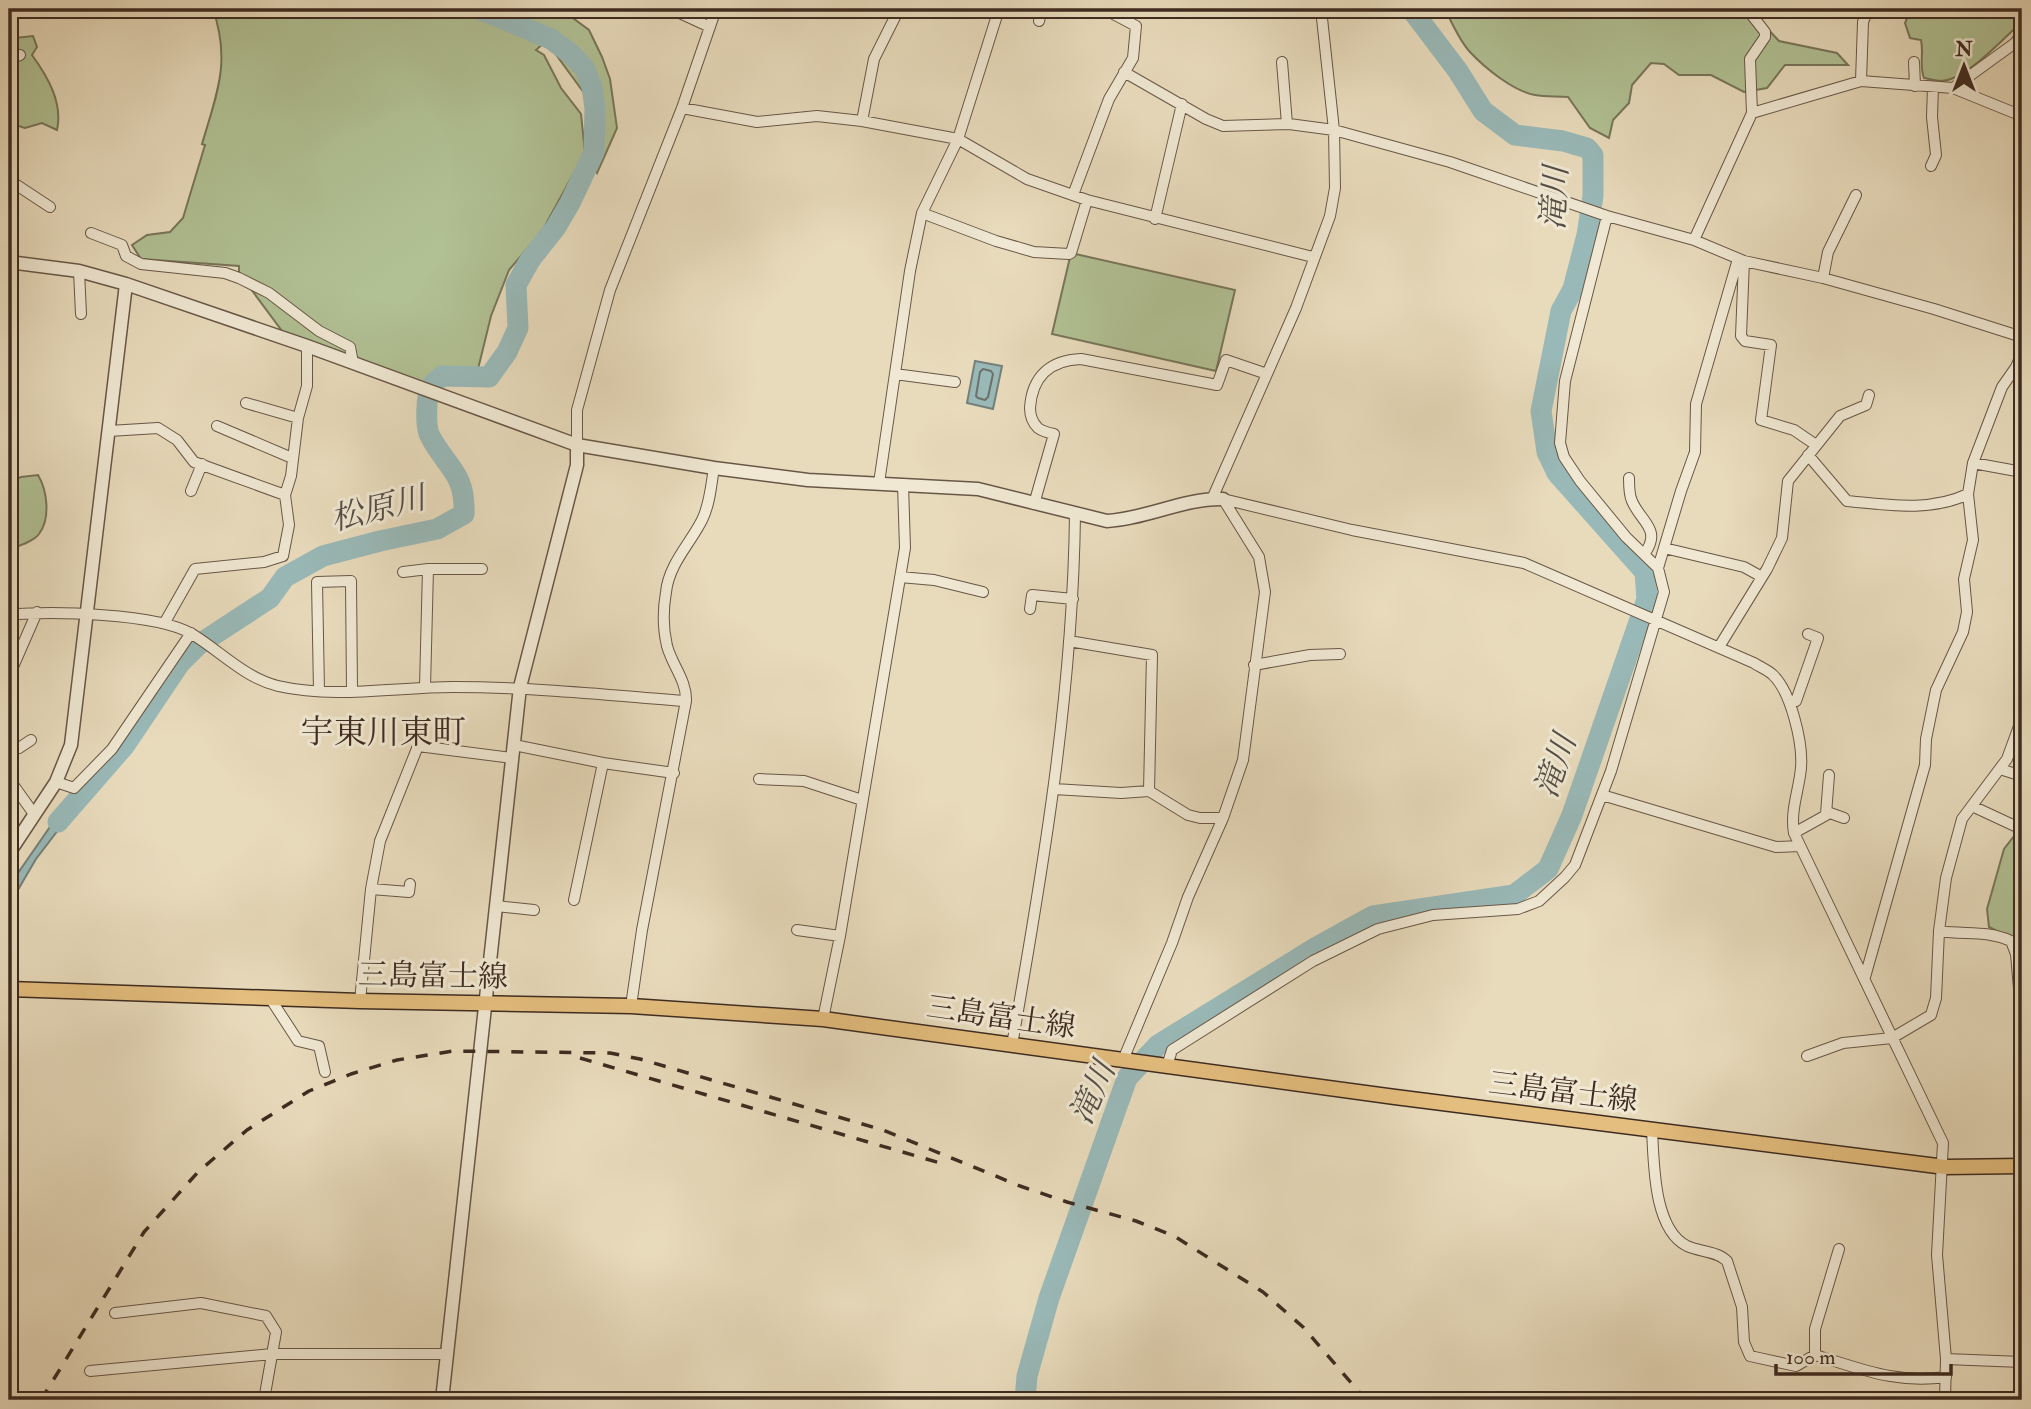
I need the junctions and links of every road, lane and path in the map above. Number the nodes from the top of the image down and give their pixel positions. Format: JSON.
{"nodes":[{"id":1,"x":671,"y":9,"type":"edge"},
{"id":2,"x":716,"y":9,"type":"edge"},
{"id":3,"x":899,"y":9,"type":"edge"},
{"id":4,"x":999,"y":9,"type":"edge"},
{"id":5,"x":1042,"y":9,"type":"edge"},
{"id":6,"x":1104,"y":9,"type":"edge"},
{"id":7,"x":1321,"y":9,"type":"edge"},
{"id":8,"x":1747,"y":9,"type":"edge"},
{"id":9,"x":1868,"y":9,"type":"edge"},
{"id":10,"x":1039,"y":21,"type":"dead end"},
{"id":11,"x":710,"y":27,"type":"junction"},
{"id":12,"x":2022,"y":34,"type":"edge"},
{"id":13,"x":20,"y":55,"type":"dead end"},
{"id":14,"x":9,"y":59,"type":"edge"},
{"id":15,"x":1282,"y":62,"type":"dead end"},
{"id":16,"x":1914,"y":62,"type":"dead end"},
{"id":17,"x":1124,"y":72,"type":"junction"},
{"id":18,"x":1861,"y":81,"type":"junction"},
{"id":19,"x":1915,"y":86,"type":"junction"},
{"id":20,"x":1933,"y":87,"type":"junction"},
{"id":21,"x":1953,"y":88,"type":"junction"},
{"id":22,"x":1182,"y":104,"type":"junction"},
{"id":23,"x":682,"y":108,"type":"junction"},
{"id":24,"x":1752,"y":113,"type":"junction"},
{"id":25,"x":2022,"y":116,"type":"edge"},
{"id":26,"x":862,"y":121,"type":"junction"},
{"id":27,"x":1287,"y":124,"type":"junction"},
{"id":28,"x":1334,"y":130,"type":"junction"},
{"id":29,"x":958,"y":139,"type":"junction"},
{"id":30,"x":1931,"y":166,"type":"dead end"},
{"id":31,"x":9,"y":180,"type":"edge"},
{"id":32,"x":1073,"y":195,"type":"junction"},
{"id":33,"x":1856,"y":195,"type":"dead end"},
{"id":34,"x":1087,"y":200,"type":"junction"},
{"id":35,"x":50,"y":207,"type":"dead end"},
{"id":36,"x":922,"y":213,"type":"junction"},
{"id":37,"x":1607,"y":216,"type":"junction"},
{"id":38,"x":1155,"y":219,"type":"junction"},
{"id":39,"x":91,"y":233,"type":"dead end"},
{"id":40,"x":1694,"y":240,"type":"junction"},
{"id":41,"x":1313,"y":257,"type":"junction"},
{"id":42,"x":1741,"y":260,"type":"junction"},
{"id":43,"x":9,"y":262,"type":"edge"},
{"id":44,"x":79,"y":271,"type":"junction"},
{"id":45,"x":1822,"y":278,"type":"junction"},
{"id":46,"x":126,"y":284,"type":"junction"},
{"id":47,"x":81,"y":314,"type":"dead end"},
{"id":48,"x":2022,"y":337,"type":"edge"},
{"id":49,"x":307,"y":346,"type":"junction"},
{"id":50,"x":2022,"y":353,"type":"edge"},
{"id":51,"x":353,"y":363,"type":"junction"},
{"id":52,"x":895,"y":374,"type":"junction"},
{"id":53,"x":1267,"y":374,"type":"junction"},
{"id":54,"x":955,"y":382,"type":"dead end"},
{"id":55,"x":1869,"y":395,"type":"dead end"},
{"id":56,"x":246,"y":403,"type":"dead end"},
{"id":57,"x":298,"y":418,"type":"junction"},
{"id":58,"x":217,"y":426,"type":"dead end"},
{"id":59,"x":109,"y":431,"type":"junction"},
{"id":60,"x":577,"y":445,"type":"junction"},
{"id":61,"x":1816,"y":445,"type":"junction"},
{"id":62,"x":1808,"y":455,"type":"junction"},
{"id":63,"x":292,"y":458,"type":"junction"},
{"id":64,"x":1973,"y":463,"type":"junction"},
{"id":65,"x":201,"y":464,"type":"junction"},
{"id":66,"x":714,"y":468,"type":"junction"},
{"id":67,"x":2022,"y":472,"type":"edge"},
{"id":68,"x":1629,"y":478,"type":"dead end"},
{"id":69,"x":879,"y":484,"type":"junction"},
{"id":70,"x":903,"y":484,"type":"junction"},
{"id":71,"x":191,"y":491,"type":"dead end"},
{"id":72,"x":1968,"y":494,"type":"junction"},
{"id":73,"x":285,"y":495,"type":"junction"},
{"id":74,"x":1217,"y":499,"type":"junction"},
{"id":75,"x":1034,"y":503,"type":"junction"},
{"id":76,"x":1075,"y":514,"type":"junction"},
{"id":77,"x":1664,"y":548,"type":"junction"},
{"id":78,"x":1645,"y":553,"type":"junction"},
{"id":79,"x":1658,"y":568,"type":"junction"},
{"id":80,"x":429,"y":569,"type":"junction"},
{"id":81,"x":482,"y":569,"type":"dead end"},
{"id":82,"x":403,"y":572,"type":"dead end"},
{"id":83,"x":1762,"y":577,"type":"junction"},
{"id":84,"x":900,"y":578,"type":"junction"},
{"id":85,"x":983,"y":592,"type":"dead end"},
{"id":86,"x":1073,"y":599,"type":"junction"},
{"id":87,"x":1030,"y":609,"type":"dead end"},
{"id":88,"x":37,"y":612,"type":"junction"},
{"id":89,"x":9,"y":615,"type":"edge"},
{"id":90,"x":87,"y":615,"type":"junction"},
{"id":91,"x":1656,"y":621,"type":"junction"},
{"id":92,"x":165,"y":622,"type":"junction"},
{"id":93,"x":193,"y":634,"type":"junction"},
{"id":94,"x":1808,"y":634,"type":"dead end"},
{"id":95,"x":1069,"y":642,"type":"junction"},
{"id":96,"x":1718,"y":647,"type":"junction"},
{"id":97,"x":1340,"y":654,"type":"dead end"},
{"id":98,"x":1254,"y":665,"type":"junction"},
{"id":99,"x":9,"y":676,"type":"edge"},
{"id":100,"x":425,"y":687,"type":"junction"},
{"id":101,"x":520,"y":687,"type":"junction"},
{"id":102,"x":352,"y":690,"type":"junction"},
{"id":103,"x":319,"y":691,"type":"junction"},
{"id":104,"x":686,"y":701,"type":"junction"},
{"id":105,"x":1796,"y":701,"type":"dead end"},
{"id":106,"x":2022,"y":718,"type":"edge"},
{"id":107,"x":31,"y":740,"type":"dead end"},
{"id":108,"x":9,"y":747,"type":"edge"},
{"id":109,"x":513,"y":751,"type":"junction"},
{"id":110,"x":603,"y":763,"type":"junction"},
{"id":111,"x":2000,"y":769,"type":"junction"},
{"id":112,"x":674,"y":773,"type":"junction"},
{"id":113,"x":1829,"y":775,"type":"dead end"},
{"id":114,"x":2022,"y":776,"type":"edge"},
{"id":115,"x":9,"y":779,"type":"edge"},
{"id":116,"x":759,"y":779,"type":"dead end"},
{"id":117,"x":56,"y":782,"type":"junction"},
{"id":118,"x":1054,"y":789,"type":"junction"},
{"id":119,"x":1149,"y":791,"type":"junction"},
{"id":120,"x":1602,"y":795,"type":"junction"},
{"id":121,"x":862,"y":800,"type":"junction"},
{"id":122,"x":1972,"y":806,"type":"junction"},
{"id":123,"x":34,"y":814,"type":"junction"},
{"id":124,"x":1826,"y":814,"type":"junction"},
{"id":125,"x":1223,"y":818,"type":"junction"},
{"id":126,"x":1844,"y":818,"type":"dead end"},
{"id":127,"x":2015,"y":826,"type":"dead end"},
{"id":128,"x":1794,"y":833,"type":"junction"},
{"id":129,"x":1800,"y":846,"type":"junction"},
{"id":130,"x":9,"y":853,"type":"edge"},
{"id":131,"x":410,"y":884,"type":"dead end"},
{"id":132,"x":371,"y":889,"type":"junction"},
{"id":133,"x":574,"y":900,"type":"dead end"},
{"id":134,"x":496,"y":906,"type":"junction"},
{"id":135,"x":534,"y":910,"type":"dead end"},
{"id":136,"x":797,"y":930,"type":"dead end"},
{"id":137,"x":1939,"y":931,"type":"junction"},
{"id":138,"x":839,"y":936,"type":"junction"},
{"id":139,"x":1865,"y":977,"type":"junction"},
{"id":140,"x":9,"y":989,"type":"edge"},
{"id":141,"x":270,"y":998,"type":"junction"},
{"id":142,"x":360,"y":1001,"type":"junction"},
{"id":143,"x":2022,"y":1002,"type":"edge"},
{"id":144,"x":485,"y":1004,"type":"junction"},
{"id":145,"x":631,"y":1006,"type":"junction"},
{"id":146,"x":823,"y":1019,"type":"junction"},
{"id":147,"x":1892,"y":1038,"type":"junction"},
{"id":148,"x":1012,"y":1045,"type":"junction"},
{"id":149,"x":1807,"y":1056,"type":"dead end"},
{"id":150,"x":1126,"y":1060,"type":"junction"},
{"id":151,"x":1167,"y":1066,"type":"junction"},
{"id":152,"x":325,"y":1072,"type":"dead end"},
{"id":153,"x":1652,"y":1130,"type":"junction"},
{"id":154,"x":2022,"y":1166,"type":"edge"},
{"id":155,"x":1942,"y":1167,"type":"junction"},
{"id":156,"x":1839,"y":1249,"type":"dead end"},
{"id":157,"x":115,"y":1313,"type":"dead end"},
{"id":158,"x":272,"y":1354,"type":"junction"},
{"id":159,"x":447,"y":1354,"type":"junction"},
{"id":160,"x":1815,"y":1355,"type":"junction"},
{"id":161,"x":1946,"y":1359,"type":"junction"},
{"id":162,"x":2022,"y":1362,"type":"edge"},
{"id":163,"x":90,"y":1371,"type":"dead end"},
{"id":164,"x":1945,"y":1377,"type":"junction"},
{"id":165,"x":264,"y":1400,"type":"edge"},
{"id":166,"x":442,"y":1400,"type":"edge"},
{"id":167,"x":1945,"y":1400,"type":"edge"}],
"edges":[{"from":1,"to":11,"type":"street"},
{"from":2,"to":11,"type":"street"},
{"from":3,"to":26,"type":"street"},
{"from":4,"to":29,"type":"street"},
{"from":5,"to":10,"type":"street"},
{"from":6,"to":17,"type":"street"},
{"from":7,"to":28,"type":"street"},
{"from":8,"to":24,"type":"street"},
{"from":9,"to":18,"type":"street"},
{"from":11,"to":23,"type":"street"},
{"from":12,"to":21,"type":"street"},
{"from":13,"to":14,"type":"street"},
{"from":15,"to":27,"type":"street"},
{"from":16,"to":19,"type":"street"},
{"from":17,"to":22,"type":"street"},
{"from":17,"to":32,"type":"street"},
{"from":18,"to":19,"type":"street"},
{"from":18,"to":24,"type":"street"},
{"from":19,"to":20,"type":"street"},
{"from":20,"to":21,"type":"street"},
{"from":20,"to":30,"type":"street"},
{"from":21,"to":25,"type":"street"},
{"from":22,"to":27,"type":"street"},
{"from":22,"to":38,"type":"street"},
{"from":23,"to":26,"type":"street"},
{"from":23,"to":60,"type":"street"},
{"from":24,"to":40,"type":"street"},
{"from":26,"to":29,"type":"street"},
{"from":27,"to":28,"type":"street"},
{"from":28,"to":37,"type":"street"},
{"from":28,"to":41,"type":"street"},
{"from":29,"to":32,"type":"street"},
{"from":29,"to":36,"type":"street"},
{"from":31,"to":35,"type":"street"},
{"from":32,"to":34,"type":"street"},
{"from":33,"to":45,"type":"street"},
{"from":34,"to":36,"type":"street"},
{"from":34,"to":38,"type":"street"},
{"from":36,"to":52,"type":"street"},
{"from":37,"to":40,"type":"street"},
{"from":37,"to":78,"type":"street"},
{"from":38,"to":41,"type":"street"},
{"from":39,"to":51,"type":"street"},
{"from":40,"to":42,"type":"street"},
{"from":41,"to":53,"type":"street"},
{"from":42,"to":45,"type":"street"},
{"from":42,"to":61,"type":"street"},
{"from":42,"to":77,"type":"street"},
{"from":43,"to":44,"type":"street"},
{"from":44,"to":46,"type":"street"},
{"from":44,"to":47,"type":"street"},
{"from":45,"to":48,"type":"street"},
{"from":46,"to":49,"type":"street"},
{"from":46,"to":59,"type":"street"},
{"from":49,"to":51,"type":"street"},
{"from":49,"to":57,"type":"street"},
{"from":50,"to":64,"type":"street"},
{"from":51,"to":60,"type":"street"},
{"from":52,"to":54,"type":"street"},
{"from":52,"to":69,"type":"street"},
{"from":53,"to":74,"type":"street"},
{"from":53,"to":75,"type":"street"},
{"from":55,"to":61,"type":"street"},
{"from":56,"to":57,"type":"street"},
{"from":57,"to":63,"type":"street"},
{"from":58,"to":63,"type":"street"},
{"from":59,"to":65,"type":"street"},
{"from":59,"to":90,"type":"street"},
{"from":60,"to":66,"type":"street"},
{"from":60,"to":101,"type":"street"},
{"from":61,"to":62,"type":"street"},
{"from":62,"to":72,"type":"street"},
{"from":62,"to":83,"type":"street"},
{"from":63,"to":73,"type":"street"},
{"from":64,"to":67,"type":"street"},
{"from":64,"to":72,"type":"street"},
{"from":65,"to":71,"type":"street"},
{"from":65,"to":73,"type":"street"},
{"from":66,"to":69,"type":"street"},
{"from":66,"to":104,"type":"street"},
{"from":68,"to":78,"type":"street"},
{"from":69,"to":70,"type":"street"},
{"from":70,"to":75,"type":"street"},
{"from":70,"to":84,"type":"street"},
{"from":72,"to":139,"type":"street"},
{"from":73,"to":92,"type":"street"},
{"from":74,"to":76,"type":"street"},
{"from":74,"to":91,"type":"street"},
{"from":74,"to":98,"type":"street"},
{"from":75,"to":76,"type":"street"},
{"from":76,"to":86,"type":"street"},
{"from":77,"to":79,"type":"street"},
{"from":77,"to":83,"type":"street"},
{"from":78,"to":79,"type":"street"},
{"from":79,"to":91,"type":"street"},
{"from":80,"to":81,"type":"street"},
{"from":80,"to":82,"type":"street"},
{"from":80,"to":100,"type":"street"},
{"from":83,"to":96,"type":"street"},
{"from":84,"to":85,"type":"street"},
{"from":84,"to":121,"type":"street"},
{"from":86,"to":87,"type":"street"},
{"from":86,"to":95,"type":"street"},
{"from":88,"to":89,"type":"street"},
{"from":88,"to":90,"type":"street"},
{"from":88,"to":99,"type":"street"},
{"from":90,"to":92,"type":"street"},
{"from":90,"to":117,"type":"street"},
{"from":91,"to":96,"type":"street"},
{"from":91,"to":120,"type":"street"},
{"from":92,"to":93,"type":"street"},
{"from":93,"to":103,"type":"street"},
{"from":93,"to":117,"type":"street"},
{"from":94,"to":105,"type":"street"},
{"from":95,"to":118,"type":"street"},
{"from":95,"to":119,"type":"street"},
{"from":96,"to":128,"type":"street"},
{"from":97,"to":98,"type":"street"},
{"from":98,"to":125,"type":"street"},
{"from":100,"to":101,"type":"street"},
{"from":100,"to":102,"type":"street"},
{"from":101,"to":104,"type":"street"},
{"from":101,"to":109,"type":"street"},
{"from":102,"to":103,"type":"street"},
{"from":102,"to":103,"type":"street"},
{"from":104,"to":112,"type":"street"},
{"from":106,"to":111,"type":"street"},
{"from":107,"to":108,"type":"street"},
{"from":109,"to":110,"type":"street"},
{"from":109,"to":132,"type":"street"},
{"from":109,"to":134,"type":"street"},
{"from":110,"to":112,"type":"street"},
{"from":110,"to":133,"type":"street"},
{"from":111,"to":114,"type":"street"},
{"from":111,"to":122,"type":"street"},
{"from":112,"to":145,"type":"street"},
{"from":113,"to":124,"type":"street"},
{"from":115,"to":123,"type":"street"},
{"from":116,"to":121,"type":"street"},
{"from":117,"to":123,"type":"street"},
{"from":118,"to":119,"type":"street"},
{"from":118,"to":148,"type":"street"},
{"from":119,"to":125,"type":"street"},
{"from":120,"to":129,"type":"street"},
{"from":120,"to":151,"type":"street"},
{"from":121,"to":138,"type":"street"},
{"from":122,"to":127,"type":"street"},
{"from":122,"to":137,"type":"street"},
{"from":123,"to":130,"type":"street"},
{"from":124,"to":126,"type":"street"},
{"from":124,"to":128,"type":"street"},
{"from":125,"to":150,"type":"street"},
{"from":128,"to":129,"type":"street"},
{"from":129,"to":139,"type":"street"},
{"from":131,"to":132,"type":"street"},
{"from":132,"to":142,"type":"street"},
{"from":134,"to":135,"type":"street"},
{"from":134,"to":144,"type":"street"},
{"from":136,"to":138,"type":"street"},
{"from":137,"to":143,"type":"street"},
{"from":137,"to":147,"type":"street"},
{"from":138,"to":146,"type":"street"},
{"from":139,"to":147,"type":"street"},
{"from":140,"to":141,"type":"main road","name":"三島富士線"},
{"from":141,"to":142,"type":"main road","name":"三島富士線"},
{"from":141,"to":152,"type":"street"},
{"from":142,"to":144,"type":"main road","name":"三島富士線"},
{"from":144,"to":145,"type":"main road","name":"三島富士線"},
{"from":144,"to":159,"type":"street"},
{"from":145,"to":146,"type":"main road","name":"三島富士線"},
{"from":146,"to":148,"type":"main road","name":"三島富士線"},
{"from":147,"to":149,"type":"street"},
{"from":147,"to":155,"type":"street"},
{"from":148,"to":150,"type":"main road","name":"三島富士線"},
{"from":150,"to":151,"type":"main road","name":"三島富士線"},
{"from":151,"to":153,"type":"main road","name":"三島富士線"},
{"from":153,"to":155,"type":"main road","name":"三島富士線"},
{"from":153,"to":160,"type":"street"},
{"from":154,"to":155,"type":"main road","name":"三島富士線"},
{"from":155,"to":161,"type":"street"},
{"from":156,"to":160,"type":"street"},
{"from":157,"to":158,"type":"street"},
{"from":158,"to":159,"type":"street"},
{"from":158,"to":163,"type":"street"},
{"from":158,"to":165,"type":"street"},
{"from":159,"to":166,"type":"street"},
{"from":160,"to":164,"type":"street"},
{"from":161,"to":162,"type":"street"},
{"from":161,"to":164,"type":"street"},
{"from":164,"to":167,"type":"street"}]}
